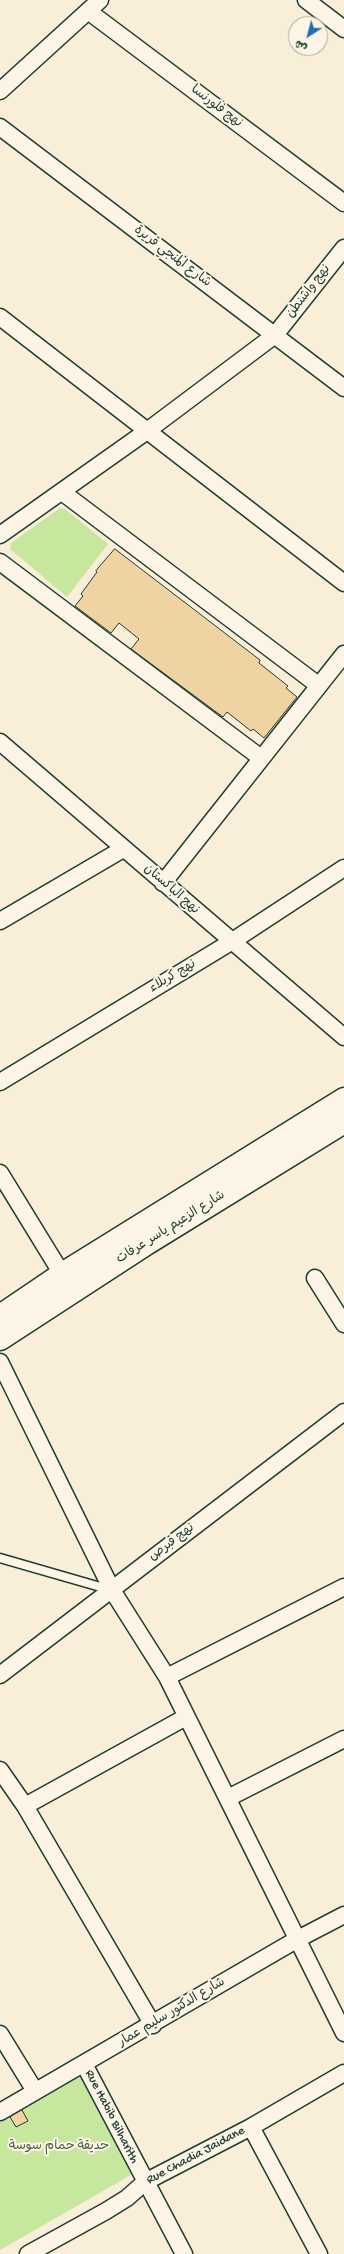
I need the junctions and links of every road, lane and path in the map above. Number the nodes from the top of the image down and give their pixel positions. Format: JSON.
{"nodes":[{"id":1,"x":100,"y":0,"type":"edge"},
{"id":2,"x":306,"y":0,"type":"edge"},
{"id":3,"x":88,"y":11,"type":"junction"},
{"id":4,"x":344,"y":29,"type":"edge"},
{"id":5,"x":0,"y":92,"type":"edge"},
{"id":6,"x":0,"y":127,"type":"edge"},
{"id":7,"x":344,"y":203,"type":"edge"},
{"id":8,"x":344,"y":248,"type":"edge"},
{"id":9,"x":0,"y":317,"type":"edge"},
{"id":10,"x":275,"y":335,"type":"junction"},
{"id":11,"x":344,"y":388,"type":"edge"},
{"id":12,"x":147,"y":431,"type":"junction"},
{"id":13,"x":62,"y":492,"type":"junction"},
{"id":14,"x":0,"y":535,"type":"edge"},
{"id":15,"x":0,"y":562,"type":"edge"},
{"id":16,"x":344,"y":583,"type":"edge"},
{"id":17,"x":344,"y":654,"type":"edge"},
{"id":18,"x":318,"y":685,"type":"junction"},
{"id":19,"x":0,"y":742,"type":"edge"},
{"id":20,"x":260,"y":758,"type":"junction"},
{"id":21,"x":123,"y":849,"type":"junction"},
{"id":22,"x":344,"y":868,"type":"edge"},
{"id":23,"x":162,"y":883,"type":"junction"},
{"id":24,"x":0,"y":921,"type":"edge"},
{"id":25,"x":231,"y":942,"type":"junction"},
{"id":26,"x":344,"y":1038,"type":"edge"},
{"id":27,"x":0,"y":1082,"type":"edge"},
{"id":28,"x":344,"y":1099,"type":"edge"},
{"id":29,"x":344,"y":1122,"type":"edge"},
{"id":30,"x":0,"y":1172,"type":"edge"},
{"id":31,"x":62,"y":1274,"type":"junction"},
{"id":32,"x":315,"y":1278,"type":"dead end"},
{"id":33,"x":0,"y":1316,"type":"edge"},
{"id":34,"x":344,"y":1324,"type":"edge"},
{"id":35,"x":0,"y":1339,"type":"edge"},
{"id":36,"x":0,"y":1362,"type":"edge"},
{"id":37,"x":344,"y":1412,"type":"edge"},
{"id":38,"x":0,"y":1558,"type":"edge"},
{"id":39,"x":344,"y":1587,"type":"edge"},
{"id":40,"x":112,"y":1590,"type":"junction"},
{"id":41,"x":0,"y":1675,"type":"edge"},
{"id":42,"x":167,"y":1677,"type":"junction"},
{"id":43,"x":186,"y":1717,"type":"junction"},
{"id":44,"x":344,"y":1739,"type":"edge"},
{"id":45,"x":0,"y":1770,"type":"edge"},
{"id":46,"x":228,"y":1798,"type":"junction"},
{"id":47,"x":25,"y":1806,"type":"junction"},
{"id":48,"x":344,"y":1915,"type":"edge"},
{"id":49,"x":296,"y":1940,"type":"junction"},
{"id":50,"x":153,"y":2024,"type":"junction"},
{"id":51,"x":344,"y":2033,"type":"edge"},
{"id":52,"x":0,"y":2034,"type":"edge"},
{"id":53,"x":84,"y":2064,"type":"junction"},
{"id":54,"x":344,"y":2073,"type":"edge"},
{"id":55,"x":35,"y":2091,"type":"junction"},
{"id":56,"x":0,"y":2112,"type":"edge"},
{"id":57,"x":250,"y":2127,"type":"junction"},
{"id":58,"x":145,"y":2182,"type":"junction"},
{"id":59,"x":28,"y":2254,"type":"edge"},
{"id":60,"x":184,"y":2254,"type":"edge"},
{"id":61,"x":319,"y":2254,"type":"edge"}],
"edges":[{"from":1,"to":3,"type":"street"},
{"from":2,"to":4,"type":"street"},
{"from":3,"to":5,"type":"street"},
{"from":3,"to":7,"type":"street","name":"نهج فلورنسا"},
{"from":6,"to":10,"type":"street","name":"شارع المنجي قريرة"},
{"from":8,"to":10,"type":"street","name":"نهج واشنطن"},
{"from":9,"to":12,"type":"street"},
{"from":10,"to":11,"type":"street","name":"شارع المنجي قريرة"},
{"from":10,"to":12,"type":"street","name":"نهج واشنطن"},
{"from":12,"to":13,"type":"street","name":"نهج واشنطن"},
{"from":12,"to":16,"type":"street"},
{"from":13,"to":14,"type":"street","name":"نهج واشنطن"},
{"from":13,"to":18,"type":"street"},
{"from":15,"to":20,"type":"street"},
{"from":17,"to":18,"type":"street"},
{"from":18,"to":20,"type":"street"},
{"from":19,"to":21,"type":"street","name":"نهج الباكستان"},
{"from":20,"to":23,"type":"street"},
{"from":21,"to":23,"type":"street","name":"نهج الباكستان"},
{"from":21,"to":24,"type":"street"},
{"from":22,"to":25,"type":"street","name":"نهج كربلاء"},
{"from":23,"to":25,"type":"street","name":"نهج الباكستان"},
{"from":25,"to":26,"type":"street","name":"نهج الباكستان"},
{"from":25,"to":27,"type":"street","name":"نهج كربلاء"},
{"from":28,"to":31,"type":"main road","name":"شارع الزعيم ياسر عرفات"},
{"from":29,"to":35,"type":"main road","name":"شارع الزعيم ياسر عرفات"},
{"from":30,"to":31,"type":"street"},
{"from":31,"to":33,"type":"main road","name":"شارع الزعيم ياسر عرفات"},
{"from":32,"to":34,"type":"street"},
{"from":36,"to":40,"type":"street"},
{"from":37,"to":40,"type":"street","name":"نهج قبرص"},
{"from":38,"to":40,"type":"lane"},
{"from":39,"to":42,"type":"street"},
{"from":40,"to":41,"type":"street","name":"نهج قبرص"},
{"from":40,"to":42,"type":"street"},
{"from":42,"to":43,"type":"street"},
{"from":43,"to":46,"type":"street"},
{"from":43,"to":47,"type":"street"},
{"from":44,"to":46,"type":"street"},
{"from":45,"to":47,"type":"street"},
{"from":46,"to":49,"type":"street"},
{"from":47,"to":50,"type":"street"},
{"from":48,"to":49,"type":"street","name":"شارع الدكتور سليم عمار"},
{"from":49,"to":50,"type":"street","name":"شارع الدكتور سليم عمار"},
{"from":49,"to":51,"type":"street"},
{"from":50,"to":53,"type":"street","name":"شارع الدكتور سليم عمار"},
{"from":52,"to":55,"type":"street"},
{"from":53,"to":55,"type":"street","name":"شارع الدكتور سليم عمار"},
{"from":53,"to":58,"type":"street","name":"Rue Habib Bilharith"},
{"from":54,"to":57,"type":"street","name":"Rue Chadia Jaidane"},
{"from":55,"to":56,"type":"street","name":"شارع الدكتور سليم عمار"},
{"from":57,"to":58,"type":"street","name":"Rue Chadia Jaidane"},
{"from":57,"to":61,"type":"street"},
{"from":58,"to":59,"type":"street","name":"Rue Chadia Jaidane"},
{"from":58,"to":60,"type":"street","name":"Rue Habib Bilharith"}]}
